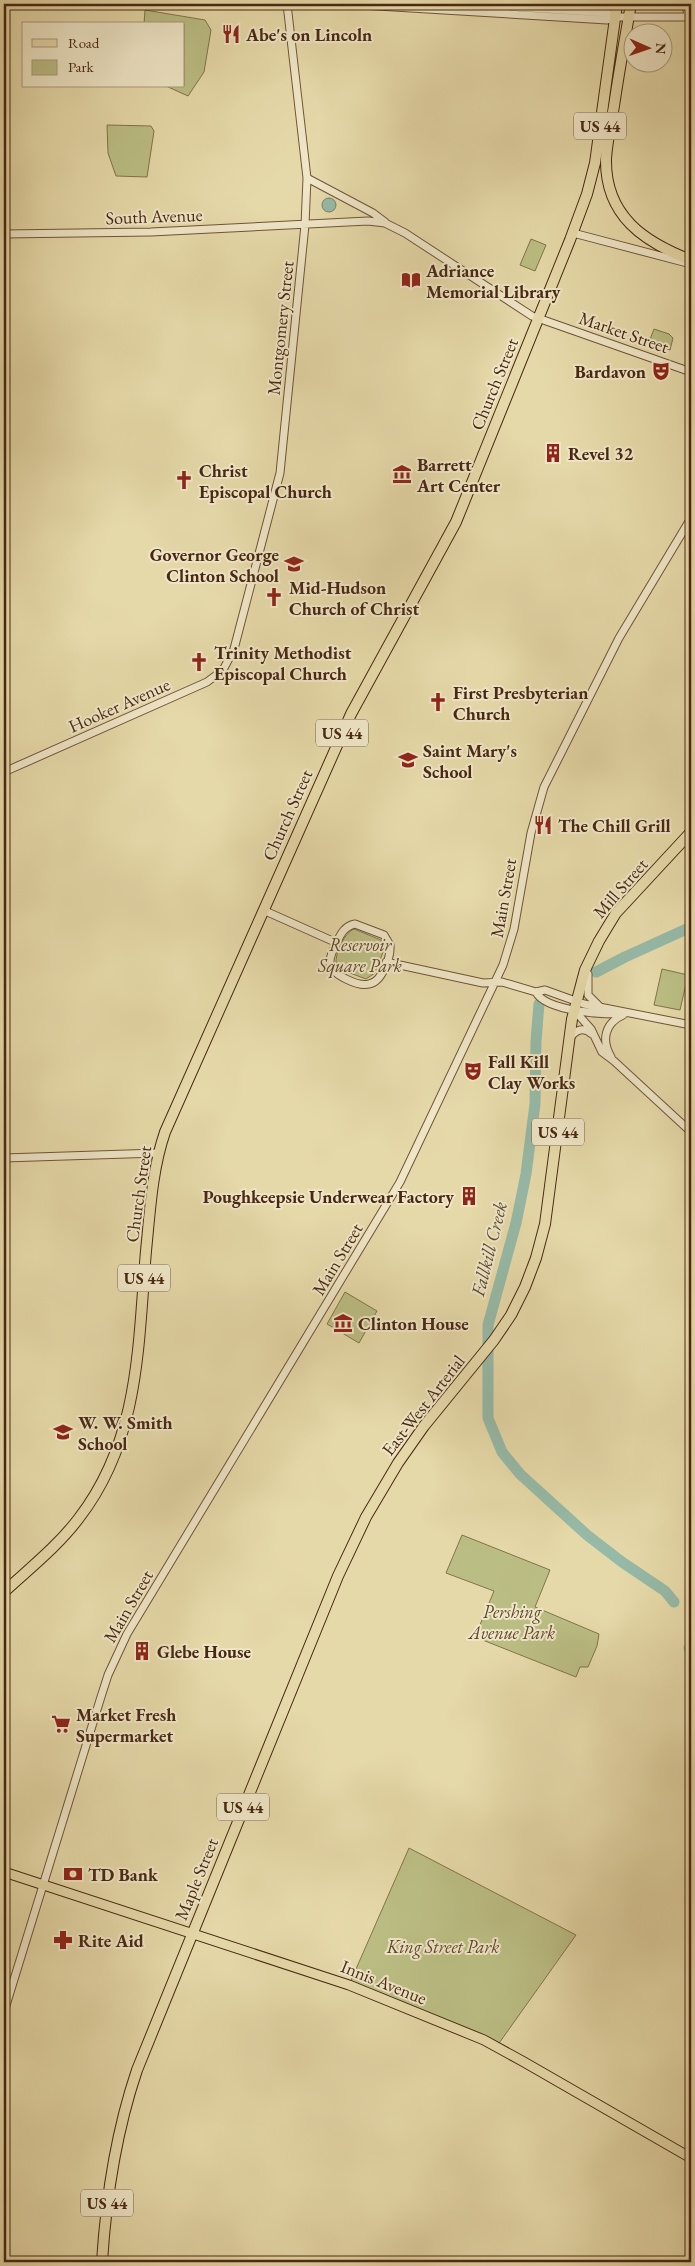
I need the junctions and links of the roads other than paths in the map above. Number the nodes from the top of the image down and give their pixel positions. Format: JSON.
{"nodes":[{"id":1,"x":289,"y":4,"type":"edge"},
{"id":2,"x":462,"y":4,"type":"edge"},
{"id":3,"x":617,"y":4,"type":"edge"},
{"id":4,"x":630,"y":4,"type":"edge"},
{"id":5,"x":685,"y":4,"type":"edge"},
{"id":6,"x":615,"y":17,"type":"junction"},
{"id":7,"x":628,"y":18,"type":"junction"},
{"id":8,"x":307,"y":178,"type":"junction"},
{"id":9,"x":385,"y":223,"type":"junction"},
{"id":10,"x":305,"y":225,"type":"junction"},
{"id":11,"x":573,"y":232,"type":"junction"},
{"id":12,"x":4,"y":234,"type":"edge"},
{"id":13,"x":691,"y":260,"type":"edge"},
{"id":14,"x":691,"y":264,"type":"edge"},
{"id":15,"x":538,"y":318,"type":"junction"},
{"id":16,"x":691,"y":372,"type":"edge"},
{"id":17,"x":691,"y":518,"type":"edge"},
{"id":18,"x":234,"y":649,"type":"joint"},
{"id":19,"x":4,"y":772,"type":"edge"},
{"id":20,"x":691,"y":832,"type":"edge"},
{"id":21,"x":263,"y":910,"type":"junction"},
{"id":22,"x":337,"y":943,"type":"junction"},
{"id":23,"x":589,"y":961,"type":"junction"},
{"id":24,"x":386,"y":962,"type":"junction"},
{"id":25,"x":495,"y":983,"type":"junction"},
{"id":26,"x":575,"y":1006,"type":"junction"},
{"id":27,"x":604,"y":1008,"type":"junction"},
{"id":28,"x":629,"y":1013,"type":"junction"},
{"id":29,"x":691,"y":1025,"type":"edge"},
{"id":30,"x":596,"y":1038,"type":"junction"},
{"id":31,"x":569,"y":1039,"type":"junction"},
{"id":32,"x":614,"y":1061,"type":"junction"},
{"id":33,"x":691,"y":1132,"type":"edge"},
{"id":34,"x":158,"y":1153,"type":"junction"},
{"id":35,"x":4,"y":1158,"type":"edge"},
{"id":36,"x":379,"y":1494,"type":"joint"},
{"id":37,"x":4,"y":1592,"type":"edge"},
{"id":38,"x":4,"y":1872,"type":"edge"},
{"id":39,"x":44,"y":1885,"type":"junction"},
{"id":40,"x":192,"y":1933,"type":"junction"},
{"id":41,"x":4,"y":2012,"type":"edge"},
{"id":42,"x":691,"y":2158,"type":"edge"},
{"id":43,"x":102,"y":2262,"type":"edge"}],
"edges":[{"from":1,"to":6,"type":"street"},
{"from":1,"to":8,"type":"street","name":"Montgomery Street"},
{"from":2,"to":6,"type":"street"},
{"from":3,"to":6,"type":"highway","name":"Church Street","number":"US 44"},
{"from":4,"to":7,"type":"highway","number":"US 44"},
{"from":5,"to":7,"type":"street"},
{"from":6,"to":7,"type":"street"},
{"from":6,"to":11,"type":"highway","name":"Church Street","number":"US 44"},
{"from":7,"to":13,"type":"highway","number":"US 44"},
{"from":8,"to":9,"type":"street"},
{"from":8,"to":10,"type":"street","name":"Montgomery Street"},
{"from":9,"to":10,"type":"street","name":"Market Street"},
{"from":9,"to":15,"type":"street","name":"Market Street"},
{"from":10,"to":12,"type":"street","name":"South Avenue"},
{"from":10,"to":18,"type":"street","name":"Montgomery Street"},
{"from":11,"to":14,"type":"street"},
{"from":11,"to":15,"type":"highway","name":"Church Street","number":"US 44"},
{"from":15,"to":16,"type":"street","name":"Market Street"},
{"from":15,"to":21,"type":"highway","name":"Church Street","number":"US 44"},
{"from":17,"to":25,"type":"street","name":"Main Street"},
{"from":18,"to":19,"type":"street","name":"Hooker Avenue"},
{"from":20,"to":23,"type":"highway","name":"Mill Street","number":"US 44"},
{"from":21,"to":22,"type":"street"},
{"from":21,"to":34,"type":"highway","name":"Church Street","number":"US 44"},
{"from":22,"to":24,"type":"street"},
{"from":22,"to":24,"type":"street"},
{"from":23,"to":26,"type":"highway","name":"Mill Street","number":"US 44"},
{"from":23,"to":27,"type":"street"},
{"from":24,"to":25,"type":"street"},
{"from":25,"to":26,"type":"street"},
{"from":25,"to":39,"type":"street","name":"Main Street"},
{"from":26,"to":27,"type":"street"},
{"from":26,"to":28,"type":"street"},
{"from":26,"to":30,"type":"street"},
{"from":26,"to":31,"type":"highway","number":"US 44"},
{"from":27,"to":28,"type":"street"},
{"from":28,"to":29,"type":"street"},
{"from":28,"to":32,"type":"street"},
{"from":30,"to":31,"type":"street"},
{"from":30,"to":32,"type":"street"},
{"from":31,"to":36,"type":"highway","name":"East-West Arterial","number":"US 44"},
{"from":32,"to":33,"type":"street"},
{"from":34,"to":35,"type":"street"},
{"from":34,"to":37,"type":"highway","name":"Church Street","number":"US 44"},
{"from":36,"to":40,"type":"highway","name":"Maple Street","number":"US 44"},
{"from":38,"to":39,"type":"main road","name":"Innis Avenue"},
{"from":39,"to":40,"type":"main road","name":"Innis Avenue"},
{"from":39,"to":41,"type":"street","name":"Main Street"},
{"from":40,"to":42,"type":"main road","name":"Innis Avenue"},
{"from":40,"to":43,"type":"highway","name":"Maple Street","number":"US 44"}]}
